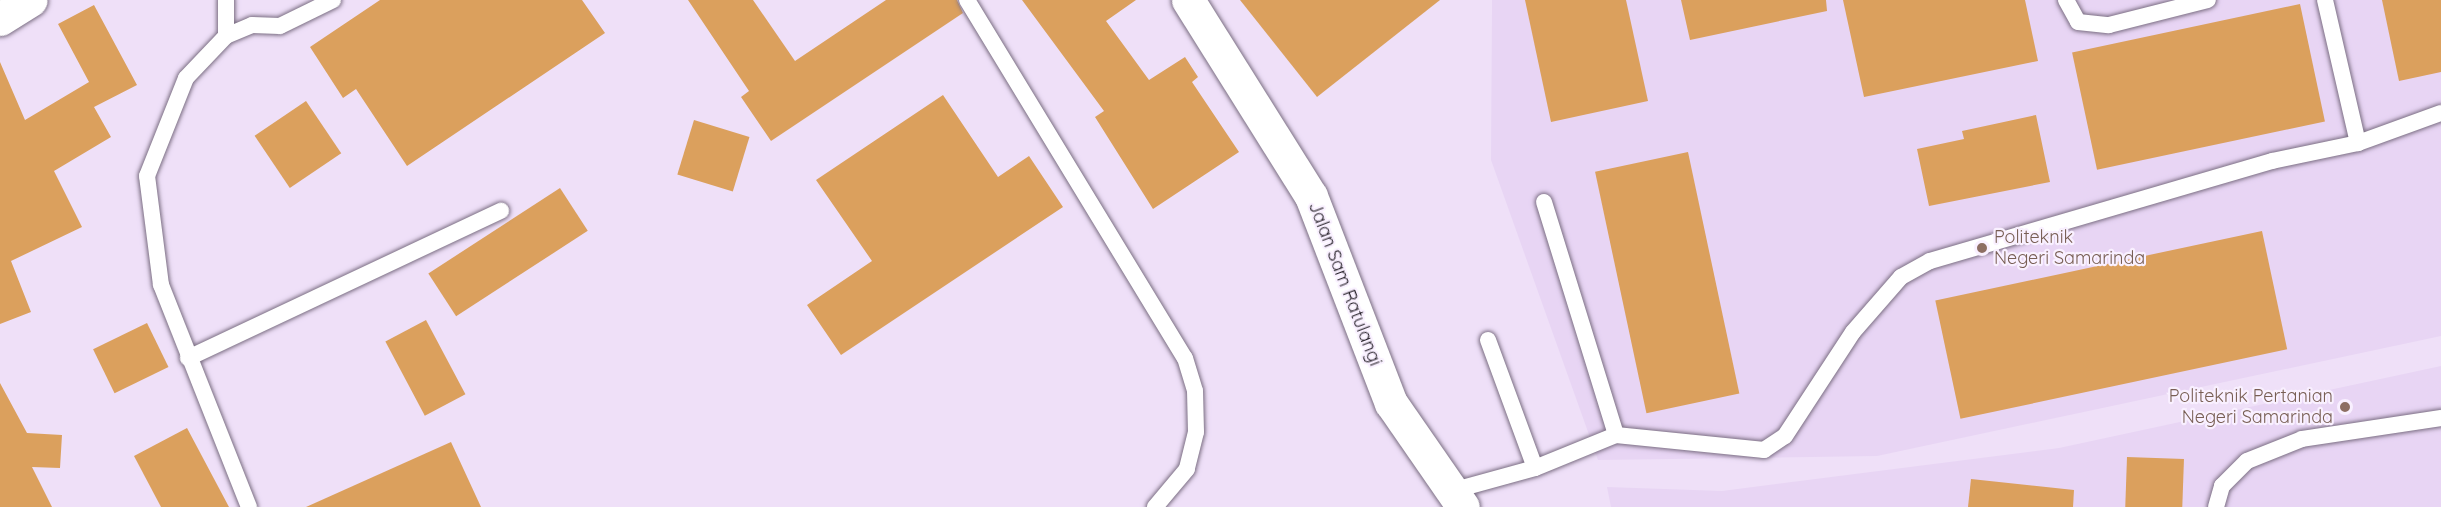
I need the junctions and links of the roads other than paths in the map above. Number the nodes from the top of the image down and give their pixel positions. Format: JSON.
{"nodes":[{"id":1,"x":31,"y":0,"type":"edge"},
{"id":2,"x":226,"y":0,"type":"edge"},
{"id":3,"x":333,"y":0,"type":"edge"},
{"id":4,"x":967,"y":0,"type":"edge"},
{"id":5,"x":1188,"y":0,"type":"edge"},
{"id":6,"x":2066,"y":0,"type":"edge"},
{"id":7,"x":2208,"y":0,"type":"edge"},
{"id":8,"x":2325,"y":0,"type":"edge"},
{"id":9,"x":0,"y":19,"type":"edge"},
{"id":10,"x":226,"y":36,"type":"junction"},
{"id":11,"x":2441,"y":112,"type":"edge"},
{"id":12,"x":2358,"y":143,"type":"junction"},
{"id":13,"x":1545,"y":202,"type":"dead end"},
{"id":14,"x":501,"y":212,"type":"dead end"},
{"id":15,"x":1488,"y":340,"type":"dead end"},
{"id":16,"x":188,"y":358,"type":"junction"},
{"id":17,"x":2441,"y":418,"type":"edge"},
{"id":18,"x":1616,"y":435,"type":"junction"},
{"id":19,"x":1535,"y":468,"type":"junction"},
{"id":20,"x":1459,"y":499,"type":"edge"},
{"id":21,"x":249,"y":507,"type":"edge"},
{"id":22,"x":1155,"y":507,"type":"edge"},
{"id":23,"x":2216,"y":507,"type":"edge"}],
"edges":[{"from":1,"to":9,"type":"main road"},
{"from":2,"to":10,"type":"lane"},
{"from":3,"to":10,"type":"lane"},
{"from":4,"to":22,"type":"lane"},
{"from":5,"to":20,"type":"main road","name":"Jalan Sam Ratulangi"},
{"from":6,"to":7,"type":"lane"},
{"from":8,"to":12,"type":"lane"},
{"from":10,"to":16,"type":"lane"},
{"from":11,"to":12,"type":"lane"},
{"from":12,"to":18,"type":"lane"},
{"from":13,"to":18,"type":"lane"},
{"from":14,"to":16,"type":"lane"},
{"from":15,"to":19,"type":"lane"},
{"from":16,"to":21,"type":"lane"},
{"from":17,"to":23,"type":"lane"},
{"from":18,"to":19,"type":"lane"},
{"from":19,"to":20,"type":"lane"}]}
